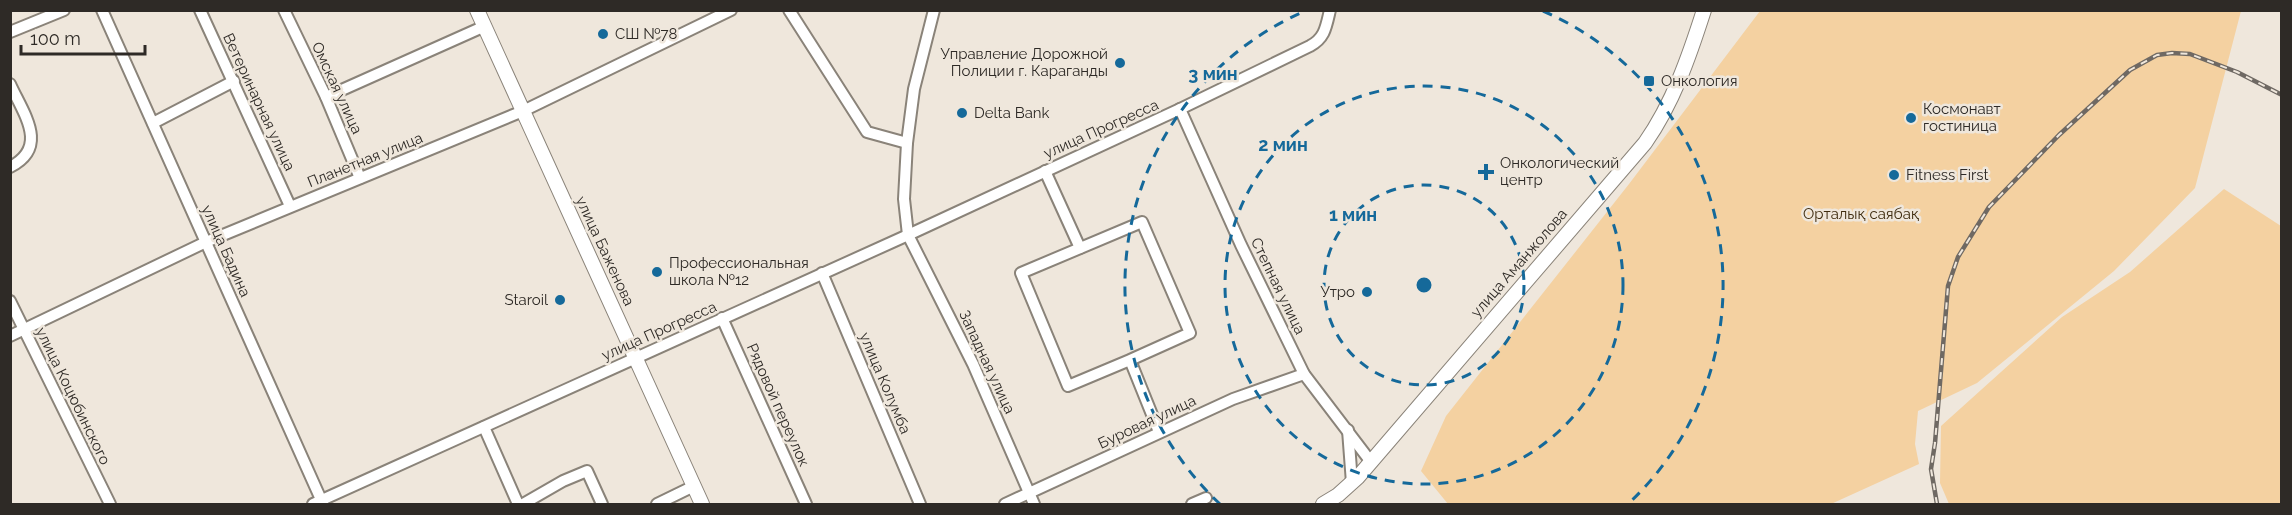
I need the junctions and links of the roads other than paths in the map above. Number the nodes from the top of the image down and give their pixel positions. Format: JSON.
{"nodes":[{"id":1,"x":64,"y":10,"type":"edge"},
{"id":2,"x":102,"y":10,"type":"edge"},
{"id":3,"x":200,"y":10,"type":"edge"},
{"id":4,"x":477,"y":10,"type":"edge"},
{"id":5,"x":730,"y":10,"type":"edge"},
{"id":6,"x":789,"y":10,"type":"edge"},
{"id":7,"x":934,"y":10,"type":"edge"},
{"id":8,"x":1330,"y":10,"type":"edge"},
{"id":9,"x":1704,"y":10,"type":"edge"},
{"id":10,"x":289,"y":12,"type":"edge"},
{"id":11,"x":485,"y":26,"type":"junction"},
{"id":12,"x":10,"y":32,"type":"edge"},
{"id":13,"x":234,"y":81,"type":"junction"},
{"id":14,"x":10,"y":84,"type":"edge"},
{"id":15,"x":326,"y":97,"type":"junction"},
{"id":16,"x":1180,"y":110,"type":"junction"},
{"id":17,"x":523,"y":111,"type":"junction"},
{"id":18,"x":153,"y":123,"type":"junction"},
{"id":19,"x":907,"y":143,"type":"junction"},
{"id":20,"x":10,"y":167,"type":"edge"},
{"id":21,"x":1045,"y":171,"type":"junction"},
{"id":22,"x":360,"y":178,"type":"junction"},
{"id":23,"x":290,"y":206,"type":"junction"},
{"id":24,"x":908,"y":235,"type":"junction"},
{"id":25,"x":206,"y":242,"type":"junction"},
{"id":26,"x":1080,"y":248,"type":"junction"},
{"id":27,"x":822,"y":273,"type":"junction"},
{"id":28,"x":10,"y":301,"type":"edge"},
{"id":29,"x":722,"y":318,"type":"junction"},
{"id":30,"x":24,"y":330,"type":"junction"},
{"id":31,"x":10,"y":336,"type":"edge"},
{"id":32,"x":636,"y":357,"type":"junction"},
{"id":33,"x":1130,"y":360,"type":"junction"},
{"id":34,"x":1304,"y":374,"type":"junction"},
{"id":35,"x":484,"y":427,"type":"junction"},
{"id":36,"x":1348,"y":430,"type":"junction"},
{"id":37,"x":1159,"y":432,"type":"junction"},
{"id":38,"x":1371,"y":462,"type":"junction"},
{"id":39,"x":1352,"y":483,"type":"junction"},
{"id":40,"x":694,"y":486,"type":"junction"},
{"id":41,"x":1029,"y":494,"type":"junction"},
{"id":42,"x":1206,"y":498,"type":"dead end"},
{"id":43,"x":319,"y":503,"type":"edge"},
{"id":44,"x":110,"y":504,"type":"edge"},
{"id":45,"x":518,"y":504,"type":"edge"},
{"id":46,"x":523,"y":504,"type":"edge"},
{"id":47,"x":602,"y":504,"type":"edge"},
{"id":48,"x":657,"y":504,"type":"edge"},
{"id":49,"x":702,"y":504,"type":"edge"},
{"id":50,"x":806,"y":504,"type":"edge"},
{"id":51,"x":920,"y":504,"type":"edge"},
{"id":52,"x":1005,"y":504,"type":"edge"},
{"id":53,"x":1034,"y":504,"type":"edge"},
{"id":54,"x":1192,"y":504,"type":"edge"},
{"id":55,"x":1323,"y":504,"type":"edge"}],
"edges":[{"from":1,"to":12,"type":"street"},
{"from":2,"to":18,"type":"street","name":"улица Бадина"},
{"from":3,"to":13,"type":"street","name":"Ветеринарная улица"},
{"from":4,"to":11,"type":"main road","name":"улица Баженова"},
{"from":5,"to":17,"type":"street","name":"Планетная улица"},
{"from":6,"to":19,"type":"street"},
{"from":7,"to":19,"type":"street"},
{"from":8,"to":16,"type":"street","name":"улица Прогресса"},
{"from":9,"to":38,"type":"main road","name":"улица Аманжолова"},
{"from":10,"to":15,"type":"street","name":"Омская улица"},
{"from":11,"to":15,"type":"street"},
{"from":11,"to":17,"type":"main road","name":"улица Баженова"},
{"from":13,"to":18,"type":"street"},
{"from":13,"to":23,"type":"street","name":"Ветеринарная улица"},
{"from":14,"to":20,"type":"street"},
{"from":15,"to":22,"type":"street","name":"Омская улица"},
{"from":16,"to":21,"type":"street","name":"улица Прогресса"},
{"from":16,"to":34,"type":"street","name":"Степная улица"},
{"from":17,"to":22,"type":"street","name":"Планетная улица"},
{"from":17,"to":32,"type":"main road","name":"улица Баженова"},
{"from":18,"to":25,"type":"street","name":"улица Бадина"},
{"from":19,"to":24,"type":"street"},
{"from":21,"to":24,"type":"street","name":"улица Прогресса"},
{"from":21,"to":26,"type":"street"},
{"from":22,"to":23,"type":"street","name":"Планетная улица"},
{"from":23,"to":25,"type":"street","name":"Планетная улица"},
{"from":24,"to":27,"type":"street","name":"улица Прогресса"},
{"from":24,"to":41,"type":"street","name":"Западная улица"},
{"from":25,"to":30,"type":"street","name":"Планетная улица"},
{"from":25,"to":43,"type":"street","name":"улица Бадина"},
{"from":26,"to":33,"type":"street"},
{"from":26,"to":33,"type":"street"},
{"from":27,"to":29,"type":"street","name":"улица Прогресса"},
{"from":27,"to":51,"type":"street","name":"улица Колумба"},
{"from":28,"to":30,"type":"street","name":"улица Коцюбинского"},
{"from":29,"to":32,"type":"street","name":"улица Прогресса"},
{"from":29,"to":50,"type":"street","name":"Рядовой переулок"},
{"from":30,"to":31,"type":"street","name":"Планетная улица"},
{"from":30,"to":44,"type":"street","name":"улица Коцюбинского"},
{"from":32,"to":35,"type":"street","name":"улица Прогресса"},
{"from":32,"to":40,"type":"main road","name":"улица Баженова"},
{"from":33,"to":37,"type":"street"},
{"from":34,"to":36,"type":"street","name":"Степная улица"},
{"from":34,"to":37,"type":"street","name":"Буровая улица"},
{"from":35,"to":43,"type":"street","name":"улица Прогресса"},
{"from":35,"to":45,"type":"street"},
{"from":36,"to":38,"type":"street","name":"Степная улица"},
{"from":36,"to":39,"type":"street"},
{"from":37,"to":41,"type":"street","name":"Буровая улица"},
{"from":38,"to":39,"type":"main road","name":"улица Аманжолова"},
{"from":39,"to":55,"type":"main road","name":"улица Аманжолова"},
{"from":40,"to":48,"type":"street"},
{"from":40,"to":49,"type":"main road","name":"улица Баженова"},
{"from":41,"to":52,"type":"street","name":"Буровая улица"},
{"from":41,"to":53,"type":"street","name":"Западная улица"},
{"from":42,"to":54,"type":"street"},
{"from":46,"to":47,"type":"street"}]}
